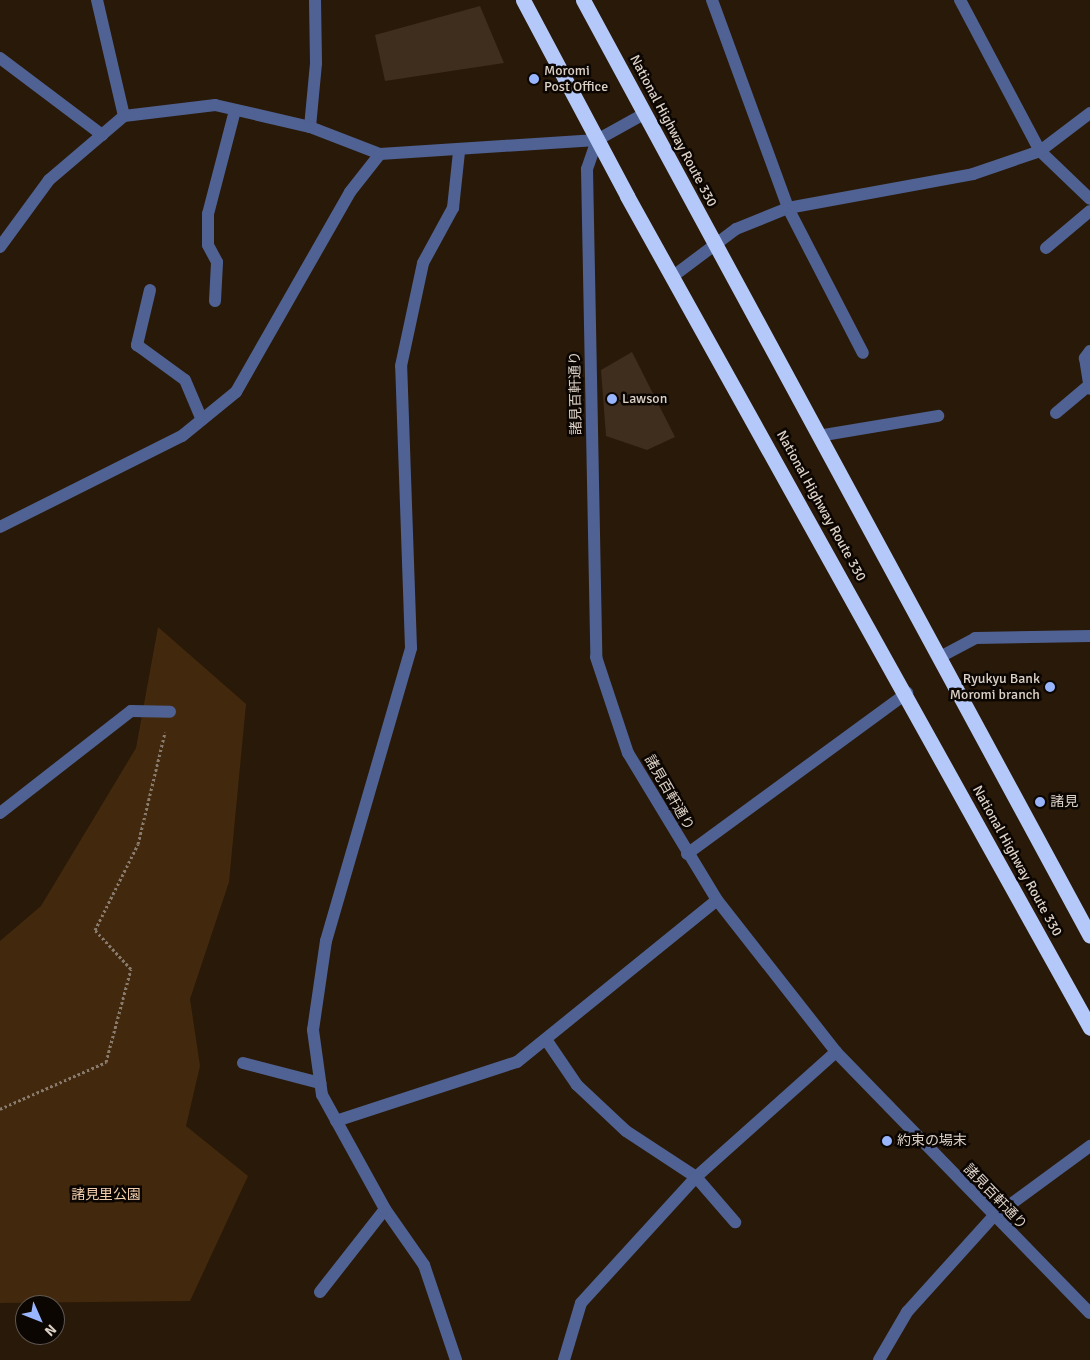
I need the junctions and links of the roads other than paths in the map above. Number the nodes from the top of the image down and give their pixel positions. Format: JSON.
{"nodes":[{"id":1,"x":97,"y":0,"type":"edge"},
{"id":2,"x":314,"y":0,"type":"edge"},
{"id":3,"x":523,"y":0,"type":"edge"},
{"id":4,"x":583,"y":0,"type":"edge"},
{"id":5,"x":712,"y":0,"type":"edge"},
{"id":6,"x":960,"y":0,"type":"edge"},
{"id":7,"x":0,"y":58,"type":"edge"},
{"id":8,"x":235,"y":110,"type":"junction"},
{"id":9,"x":1090,"y":113,"type":"edge"},
{"id":10,"x":644,"y":114,"type":"junction"},
{"id":11,"x":124,"y":116,"type":"junction"},
{"id":12,"x":310,"y":127,"type":"junction"},
{"id":13,"x":102,"y":135,"type":"junction"},
{"id":14,"x":597,"y":140,"type":"junction"},
{"id":15,"x":1040,"y":151,"type":"junction"},
{"id":16,"x":459,"y":152,"type":"junction"},
{"id":17,"x":380,"y":154,"type":"junction"},
{"id":18,"x":1090,"y":199,"type":"edge"},
{"id":19,"x":788,"y":208,"type":"junction"},
{"id":20,"x":1090,"y":211,"type":"edge"},
{"id":21,"x":714,"y":243,"type":"junction"},
{"id":22,"x":0,"y":247,"type":"edge"},
{"id":23,"x":1046,"y":248,"type":"dead end"},
{"id":24,"x":672,"y":277,"type":"junction"},
{"id":25,"x":150,"y":290,"type":"dead end"},
{"id":26,"x":215,"y":301,"type":"dead end"},
{"id":27,"x":1090,"y":351,"type":"edge"},
{"id":28,"x":863,"y":352,"type":"dead end"},
{"id":29,"x":1088,"y":389,"type":"edge"},
{"id":30,"x":1056,"y":413,"type":"dead end"},
{"id":31,"x":938,"y":416,"type":"dead end"},
{"id":32,"x":202,"y":420,"type":"junction"},
{"id":33,"x":818,"y":436,"type":"junction"},
{"id":34,"x":0,"y":527,"type":"edge"},
{"id":35,"x":1090,"y":636,"type":"edge"},
{"id":36,"x":940,"y":657,"type":"junction"},
{"id":37,"x":907,"y":693,"type":"junction"},
{"id":38,"x":170,"y":712,"type":"road end"},
{"id":39,"x":0,"y":813,"type":"edge"},
{"id":40,"x":687,"y":854,"type":"junction"},
{"id":41,"x":717,"y":900,"type":"junction"},
{"id":42,"x":1090,"y":936,"type":"edge"},
{"id":43,"x":1090,"y":1028,"type":"edge"},
{"id":44,"x":547,"y":1041,"type":"junction"},
{"id":45,"x":836,"y":1052,"type":"junction"},
{"id":46,"x":243,"y":1063,"type":"dead end"},
{"id":47,"x":320,"y":1083,"type":"junction"},
{"id":48,"x":336,"y":1121,"type":"junction"},
{"id":49,"x":1090,"y":1146,"type":"edge"},
{"id":50,"x":696,"y":1177,"type":"junction"},
{"id":51,"x":385,"y":1209,"type":"junction"},
{"id":52,"x":992,"y":1218,"type":"junction"},
{"id":53,"x":735,"y":1222,"type":"dead end"},
{"id":54,"x":320,"y":1292,"type":"dead end"},
{"id":55,"x":1090,"y":1313,"type":"edge"},
{"id":56,"x":456,"y":1360,"type":"edge"},
{"id":57,"x":564,"y":1360,"type":"edge"},
{"id":58,"x":879,"y":1360,"type":"edge"}],
"edges":[{"from":1,"to":11,"type":"street"},
{"from":2,"to":12,"type":"street"},
{"from":3,"to":14,"type":"highway","name":"National Highway Route 330"},
{"from":4,"to":10,"type":"highway","name":"National Highway Route 330"},
{"from":5,"to":19,"type":"street"},
{"from":6,"to":15,"type":"street"},
{"from":7,"to":13,"type":"street"},
{"from":8,"to":11,"type":"street"},
{"from":8,"to":12,"type":"street"},
{"from":8,"to":26,"type":"street"},
{"from":9,"to":15,"type":"street"},
{"from":10,"to":14,"type":"street"},
{"from":10,"to":21,"type":"highway","name":"National Highway Route 330"},
{"from":11,"to":13,"type":"street"},
{"from":12,"to":17,"type":"street"},
{"from":13,"to":22,"type":"street"},
{"from":14,"to":16,"type":"street"},
{"from":14,"to":24,"type":"highway","name":"National Highway Route 330"},
{"from":14,"to":40,"type":"street","name":"諸見百軒通り"},
{"from":15,"to":18,"type":"street"},
{"from":15,"to":19,"type":"street"},
{"from":16,"to":17,"type":"street"},
{"from":16,"to":47,"type":"street"},
{"from":17,"to":32,"type":"street"},
{"from":19,"to":21,"type":"street"},
{"from":19,"to":28,"type":"street"},
{"from":20,"to":23,"type":"street"},
{"from":21,"to":24,"type":"street"},
{"from":21,"to":33,"type":"highway","name":"National Highway Route 330"},
{"from":24,"to":37,"type":"highway","name":"National Highway Route 330"},
{"from":25,"to":32,"type":"street"},
{"from":27,"to":29,"type":"street"},
{"from":29,"to":30,"type":"street"},
{"from":31,"to":33,"type":"street"},
{"from":32,"to":34,"type":"street"},
{"from":33,"to":36,"type":"highway","name":"National Highway Route 330"},
{"from":35,"to":36,"type":"street"},
{"from":36,"to":42,"type":"highway","name":"National Highway Route 330"},
{"from":37,"to":40,"type":"street"},
{"from":37,"to":43,"type":"highway","name":"National Highway Route 330"},
{"from":38,"to":39,"type":"street"},
{"from":40,"to":41,"type":"street","name":"諸見百軒通り"},
{"from":41,"to":44,"type":"street"},
{"from":41,"to":45,"type":"street","name":"諸見百軒通り"},
{"from":44,"to":48,"type":"street"},
{"from":44,"to":50,"type":"street"},
{"from":45,"to":50,"type":"street"},
{"from":45,"to":52,"type":"street","name":"諸見百軒通り"},
{"from":46,"to":47,"type":"street"},
{"from":47,"to":48,"type":"street"},
{"from":48,"to":51,"type":"street"},
{"from":49,"to":52,"type":"street"},
{"from":50,"to":53,"type":"street"},
{"from":50,"to":57,"type":"street"},
{"from":51,"to":54,"type":"street"},
{"from":51,"to":56,"type":"street"},
{"from":52,"to":55,"type":"street","name":"諸見百軒通り"},
{"from":52,"to":58,"type":"street"}]}
